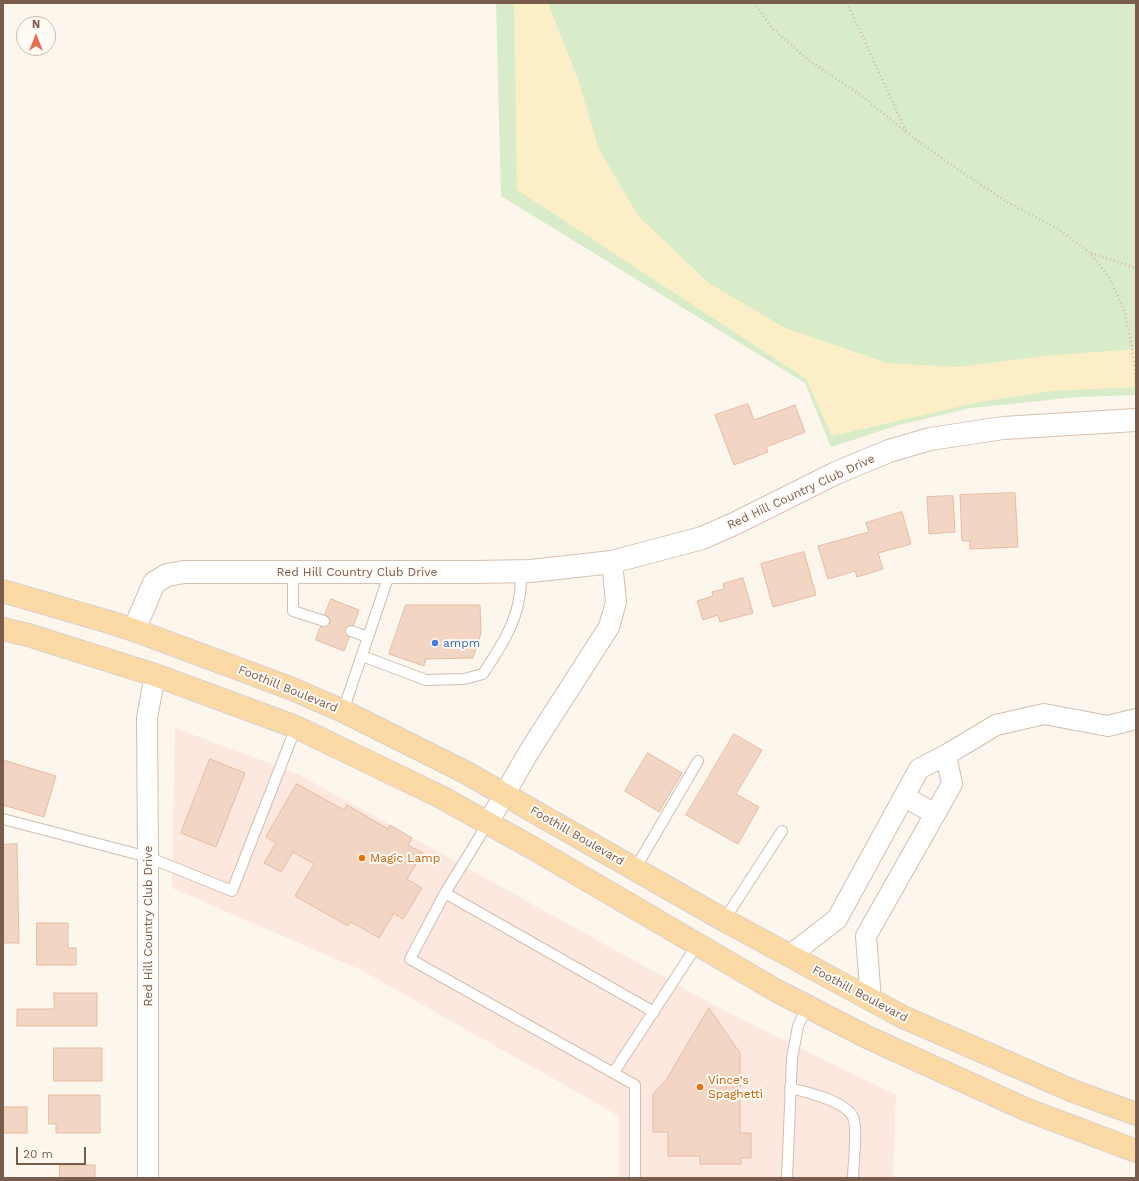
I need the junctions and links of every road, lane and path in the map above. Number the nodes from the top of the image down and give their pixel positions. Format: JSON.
{"nodes":[{"id":1,"x":754,"y":3,"type":"edge"},
{"id":2,"x":847,"y":3,"type":"edge"},
{"id":3,"x":906,"y":132,"type":"junction"},
{"id":4,"x":1090,"y":253,"type":"junction"},
{"id":5,"x":1136,"y":268,"type":"edge"},
{"id":6,"x":1136,"y":380,"type":"edge"},
{"id":7,"x":1136,"y":420,"type":"edge"},
{"id":8,"x":612,"y":562,"type":"junction"},
{"id":9,"x":522,"y":571,"type":"junction"},
{"id":10,"x":294,"y":572,"type":"junction"},
{"id":11,"x":390,"y":572,"type":"junction"},
{"id":12,"x":3,"y":592,"type":"edge"},
{"id":13,"x":324,"y":621,"type":"dead end"},
{"id":14,"x":3,"y":629,"type":"edge"},
{"id":15,"x":134,"y":630,"type":"junction"},
{"id":16,"x":351,"y":631,"type":"dead end"},
{"id":17,"x":368,"y":636,"type":"junction"},
{"id":18,"x":362,"y":656,"type":"junction"},
{"id":19,"x":155,"y":675,"type":"junction"},
{"id":20,"x":343,"y":711,"type":"junction"},
{"id":21,"x":1136,"y":719,"type":"edge"},
{"id":22,"x":296,"y":727,"type":"junction"},
{"id":23,"x":946,"y":755,"type":"junction"},
{"id":24,"x":698,"y":761,"type":"dead end"},
{"id":25,"x":504,"y":794,"type":"junction"},
{"id":26,"x":905,"y":797,"type":"junction"},
{"id":27,"x":935,"y":814,"type":"junction"},
{"id":28,"x":3,"y":819,"type":"edge"},
{"id":29,"x":488,"y":822,"type":"junction"},
{"id":30,"x":782,"y":831,"type":"dead end"},
{"id":31,"x":148,"y":857,"type":"junction"},
{"id":32,"x":635,"y":869,"type":"junction"},
{"id":33,"x":445,"y":893,"type":"junction"},
{"id":34,"x":837,"y":919,"type":"junction"},
{"id":35,"x":724,"y":920,"type":"junction"},
{"id":36,"x":866,"y":936,"type":"junction"},
{"id":37,"x":697,"y":945,"type":"junction"},
{"id":38,"x":789,"y":956,"type":"junction"},
{"id":39,"x":871,"y":1000,"type":"junction"},
{"id":40,"x":807,"y":1007,"type":"junction"},
{"id":41,"x":654,"y":1012,"type":"junction"},
{"id":42,"x":614,"y":1072,"type":"junction"},
{"id":43,"x":790,"y":1088,"type":"junction"},
{"id":44,"x":1136,"y":1114,"type":"edge"},
{"id":45,"x":1136,"y":1151,"type":"edge"},
{"id":46,"x":148,"y":1178,"type":"edge"},
{"id":47,"x":635,"y":1178,"type":"edge"},
{"id":48,"x":788,"y":1178,"type":"edge"},
{"id":49,"x":853,"y":1178,"type":"edge"}],
"edges":[{"from":1,"to":3,"type":"path"},
{"from":2,"to":3,"type":"path"},
{"from":3,"to":4,"type":"path"},
{"from":4,"to":5,"type":"path"},
{"from":4,"to":6,"type":"path"},
{"from":7,"to":8,"type":"street","name":"Red Hill Country Club Drive"},
{"from":8,"to":9,"type":"street","name":"Red Hill Country Club Drive"},
{"from":8,"to":25,"type":"street"},
{"from":9,"to":11,"type":"street","name":"Red Hill Country Club Drive"},
{"from":9,"to":18,"type":"lane"},
{"from":10,"to":11,"type":"street","name":"Red Hill Country Club Drive"},
{"from":10,"to":13,"type":"lane"},
{"from":10,"to":15,"type":"street","name":"Red Hill Country Club Drive"},
{"from":11,"to":17,"type":"lane"},
{"from":12,"to":15,"type":"main road","name":"Foothill Boulevard"},
{"from":14,"to":19,"type":"main road"},
{"from":15,"to":20,"type":"main road","name":"Foothill Boulevard"},
{"from":16,"to":17,"type":"lane"},
{"from":17,"to":18,"type":"lane"},
{"from":18,"to":20,"type":"lane"},
{"from":19,"to":22,"type":"main road"},
{"from":19,"to":31,"type":"street","name":"Red Hill Country Club Drive"},
{"from":20,"to":25,"type":"main road","name":"Foothill Boulevard"},
{"from":21,"to":23,"type":"street"},
{"from":22,"to":29,"type":"main road"},
{"from":22,"to":31,"type":"lane"},
{"from":23,"to":26,"type":"street"},
{"from":23,"to":27,"type":"street"},
{"from":24,"to":32,"type":"lane"},
{"from":25,"to":29,"type":"street"},
{"from":25,"to":32,"type":"main road","name":"Foothill Boulevard"},
{"from":26,"to":27,"type":"street"},
{"from":26,"to":34,"type":"street"},
{"from":27,"to":36,"type":"street"},
{"from":28,"to":31,"type":"lane"},
{"from":29,"to":33,"type":"lane"},
{"from":29,"to":37,"type":"main road"},
{"from":30,"to":35,"type":"lane"},
{"from":31,"to":46,"type":"street","name":"Red Hill Country Club Drive"},
{"from":32,"to":35,"type":"main road","name":"Foothill Boulevard"},
{"from":33,"to":41,"type":"lane"},
{"from":33,"to":42,"type":"lane"},
{"from":34,"to":36,"type":"street"},
{"from":34,"to":38,"type":"street"},
{"from":35,"to":38,"type":"main road","name":"Foothill Boulevard"},
{"from":36,"to":39,"type":"street"},
{"from":37,"to":40,"type":"main road"},
{"from":37,"to":41,"type":"lane"},
{"from":38,"to":39,"type":"main road","name":"Foothill Boulevard"},
{"from":39,"to":44,"type":"main road","name":"Foothill Boulevard"},
{"from":40,"to":43,"type":"lane"},
{"from":40,"to":45,"type":"main road"},
{"from":41,"to":42,"type":"lane"},
{"from":42,"to":47,"type":"lane"},
{"from":43,"to":48,"type":"lane"},
{"from":43,"to":49,"type":"lane"}]}
